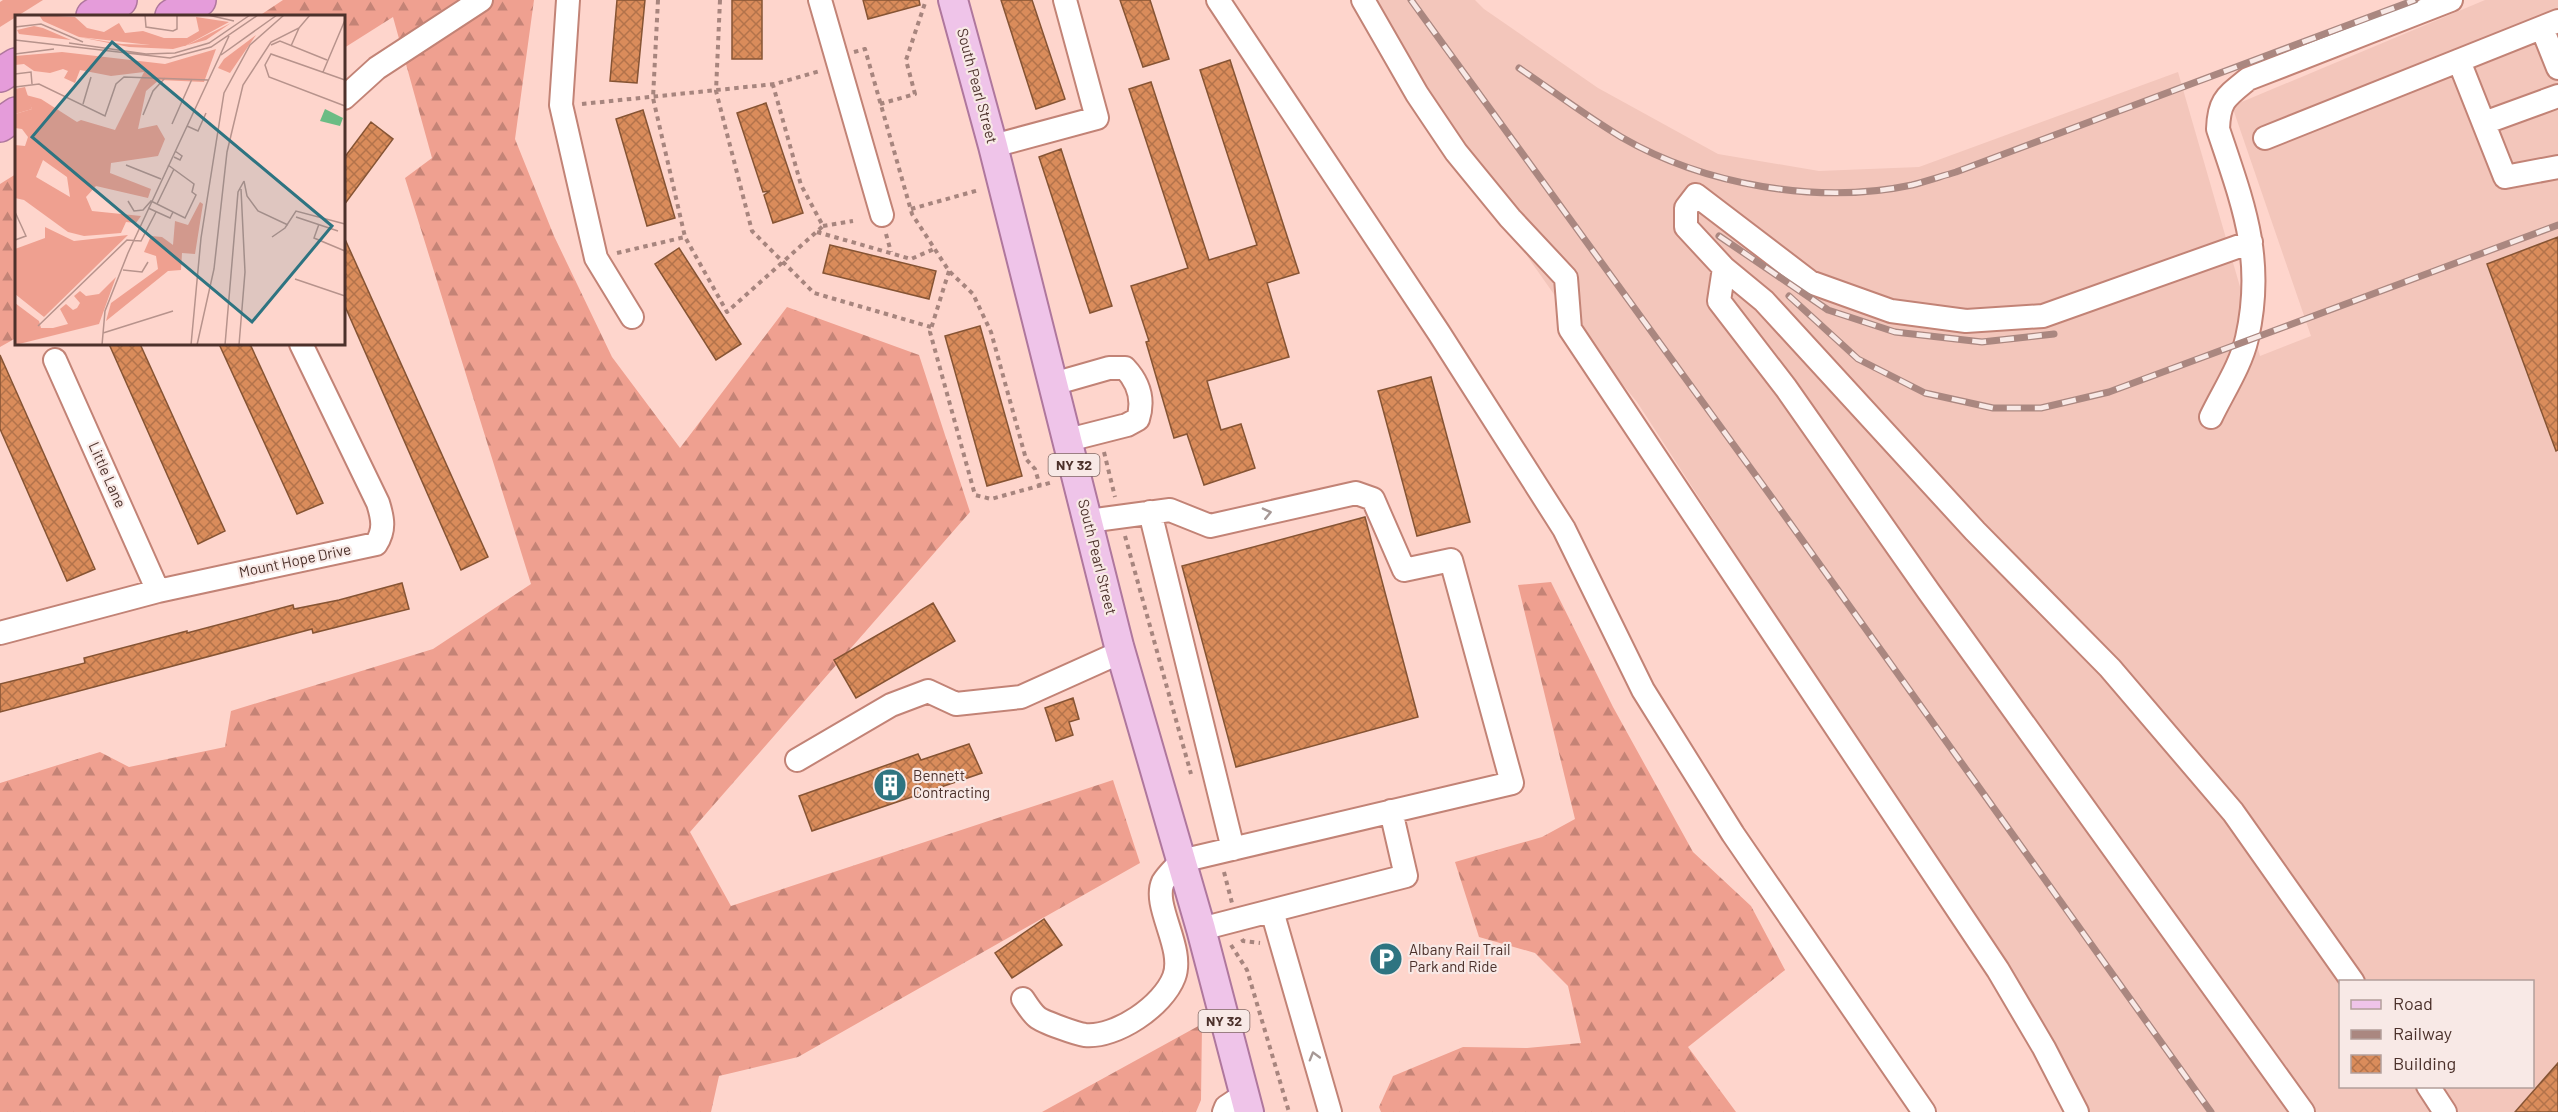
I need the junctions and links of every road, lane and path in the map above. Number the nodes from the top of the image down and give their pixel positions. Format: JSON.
{"nodes":[{"id":1,"x":120,"y":0,"type":"edge"},
{"id":2,"x":199,"y":0,"type":"edge"},
{"id":3,"x":482,"y":0,"type":"edge"},
{"id":4,"x":568,"y":0,"type":"edge"},
{"id":5,"x":658,"y":0,"type":"edge"},
{"id":6,"x":720,"y":0,"type":"edge"},
{"id":7,"x":820,"y":0,"type":"edge"},
{"id":8,"x":926,"y":0,"type":"edge"},
{"id":9,"x":953,"y":0,"type":"edge"},
{"id":10,"x":1065,"y":0,"type":"edge"},
{"id":11,"x":1218,"y":0,"type":"edge"},
{"id":12,"x":1363,"y":0,"type":"edge"},
{"id":13,"x":2451,"y":0,"type":"edge"},
{"id":14,"x":95,"y":15,"type":"edge"},
{"id":15,"x":174,"y":15,"type":"edge"},
{"id":16,"x":2550,"y":24,"type":"edge"},
{"id":17,"x":837,"y":61,"type":"junction"},
{"id":18,"x":2458,"y":61,"type":"junction"},
{"id":19,"x":15,"y":66,"type":"edge"},
{"id":20,"x":2558,"y":68,"type":"edge"},
{"id":21,"x":0,"y":75,"type":"edge"},
{"id":22,"x":773,"y":85,"type":"junction"},
{"id":23,"x":716,"y":91,"type":"junction"},
{"id":24,"x":2558,"y":96,"type":"edge"},
{"id":25,"x":345,"y":97,"type":"edge"},
{"id":26,"x":653,"y":98,"type":"junction"},
{"id":27,"x":880,"y":104,"type":"junction"},
{"id":28,"x":561,"y":105,"type":"junction"},
{"id":29,"x":15,"y":115,"type":"edge"},
{"id":30,"x":2484,"y":123,"type":"junction"},
{"id":31,"x":0,"y":125,"type":"edge"},
{"id":32,"x":2265,"y":138,"type":"dead end"},
{"id":33,"x":993,"y":146,"type":"junction"},
{"id":34,"x":2558,"y":167,"type":"edge"},
{"id":35,"x":983,"y":189,"type":"dead end"},
{"id":36,"x":911,"y":209,"type":"junction"},
{"id":37,"x":882,"y":215,"type":"dead end"},
{"id":38,"x":853,"y":220,"type":"dead end"},
{"id":39,"x":823,"y":226,"type":"junction"},
{"id":40,"x":816,"y":232,"type":"junction"},
{"id":41,"x":685,"y":237,"type":"junction"},
{"id":42,"x":2251,"y":242,"type":"junction"},
{"id":43,"x":934,"y":249,"type":"junction"},
{"id":44,"x":596,"y":258,"type":"junction"},
{"id":45,"x":783,"y":262,"type":"junction"},
{"id":46,"x":1724,"y":268,"type":"junction"},
{"id":47,"x":949,"y":271,"type":"junction"},
{"id":48,"x":632,"y":317,"type":"dead end"},
{"id":49,"x":931,"y":327,"type":"junction"},
{"id":50,"x":300,"y":345,"type":"edge"},
{"id":51,"x":55,"y":360,"type":"dead end"},
{"id":52,"x":1062,"y":381,"type":"junction"},
{"id":53,"x":2211,"y":417,"type":"dead end"},
{"id":54,"x":1068,"y":440,"type":"junction"},
{"id":55,"x":1077,"y":476,"type":"junction"},
{"id":56,"x":1040,"y":486,"type":"junction"},
{"id":57,"x":1160,"y":511,"type":"junction"},
{"id":58,"x":1088,"y":521,"type":"junction"},
{"id":59,"x":158,"y":591,"type":"junction"},
{"id":60,"x":0,"y":633,"type":"edge"},
{"id":61,"x":1121,"y":652,"type":"junction"},
{"id":62,"x":797,"y":759,"type":"dead end"},
{"id":63,"x":1391,"y":811,"type":"junction"},
{"id":64,"x":1233,"y":849,"type":"junction"},
{"id":65,"x":1181,"y":861,"type":"junction"},
{"id":66,"x":1272,"y":911,"type":"junction"},
{"id":67,"x":1201,"y":929,"type":"junction"},
{"id":68,"x":2352,"y":980,"type":"edge"},
{"id":69,"x":1023,"y":999,"type":"dead end"},
{"id":70,"x":2429,"y":1088,"type":"edge"},
{"id":71,"x":1239,"y":1106,"type":"edge"},
{"id":72,"x":1330,"y":1112,"type":"edge"},
{"id":73,"x":1924,"y":1112,"type":"edge"},
{"id":74,"x":2077,"y":1112,"type":"edge"},
{"id":75,"x":2303,"y":1112,"type":"edge"},
{"id":76,"x":2445,"y":1112,"type":"edge"}],
"edges":[{"from":1,"to":14,"type":"highway"},
{"from":2,"to":15,"type":"highway"},
{"from":3,"to":25,"type":"street"},
{"from":4,"to":28,"type":"street"},
{"from":5,"to":26,"type":"path"},
{"from":6,"to":23,"type":"path"},
{"from":7,"to":17,"type":"street"},
{"from":8,"to":27,"type":"path"},
{"from":9,"to":33,"type":"main road","name":"South Pearl Street","number":"NY 32"},
{"from":10,"to":33,"type":"street"},
{"from":11,"to":73,"type":"street"},
{"from":12,"to":74,"type":"street"},
{"from":13,"to":42,"type":"street"},
{"from":16,"to":18,"type":"street"},
{"from":16,"to":20,"type":"street"},
{"from":17,"to":22,"type":"path"},
{"from":17,"to":27,"type":"path"},
{"from":17,"to":37,"type":"street"},
{"from":18,"to":30,"type":"street"},
{"from":18,"to":32,"type":"street"},
{"from":19,"to":21,"type":"highway"},
{"from":22,"to":23,"type":"path"},
{"from":22,"to":39,"type":"path"},
{"from":23,"to":26,"type":"path"},
{"from":23,"to":45,"type":"path"},
{"from":24,"to":30,"type":"street"},
{"from":26,"to":28,"type":"path"},
{"from":26,"to":41,"type":"path"},
{"from":27,"to":36,"type":"path"},
{"from":28,"to":44,"type":"street"},
{"from":29,"to":31,"type":"highway"},
{"from":30,"to":34,"type":"street"},
{"from":33,"to":52,"type":"main road","name":"South Pearl Street","number":"NY 32"},
{"from":35,"to":36,"type":"path"},
{"from":36,"to":43,"type":"path"},
{"from":38,"to":39,"type":"path"},
{"from":39,"to":40,"type":"path"},
{"from":40,"to":43,"type":"path"},
{"from":40,"to":45,"type":"path"},
{"from":41,"to":44,"type":"path"},
{"from":41,"to":45,"type":"path"},
{"from":42,"to":46,"type":"street"},
{"from":42,"to":53,"type":"street"},
{"from":43,"to":47,"type":"path"},
{"from":44,"to":48,"type":"street"},
{"from":45,"to":49,"type":"path"},
{"from":46,"to":68,"type":"street"},
{"from":46,"to":75,"type":"street"},
{"from":47,"to":49,"type":"path"},
{"from":47,"to":56,"type":"path"},
{"from":49,"to":56,"type":"path"},
{"from":50,"to":59,"type":"street","name":"Mount Hope Drive"},
{"from":51,"to":59,"type":"street","name":"Little Lane"},
{"from":52,"to":54,"type":"main road","name":"South Pearl Street","number":"NY 32"},
{"from":52,"to":54,"type":"street"},
{"from":54,"to":55,"type":"main road","name":"South Pearl Street","number":"NY 32"},
{"from":55,"to":56,"type":"path"},
{"from":55,"to":58,"type":"main road","name":"South Pearl Street","number":"NY 32"},
{"from":57,"to":58,"type":"street"},
{"from":57,"to":63,"type":"street","one_way":true},
{"from":57,"to":64,"type":"street"},
{"from":58,"to":61,"type":"main road","name":"South Pearl Street","number":"NY 32"},
{"from":59,"to":60,"type":"street","name":"Mount Hope Drive"},
{"from":61,"to":62,"type":"street"},
{"from":61,"to":65,"type":"main road","name":"South Pearl Street","number":"NY 32"},
{"from":63,"to":64,"type":"street"},
{"from":63,"to":66,"type":"street"},
{"from":64,"to":65,"type":"street"},
{"from":65,"to":67,"type":"main road","name":"South Pearl Street","number":"NY 32"},
{"from":65,"to":69,"type":"street"},
{"from":66,"to":67,"type":"street"},
{"from":72,"to":66,"type":"street","one_way":true},
{"from":67,"to":71,"type":"main road","name":"South Pearl Street","number":"NY 32"},
{"from":70,"to":76,"type":"street"}]}
